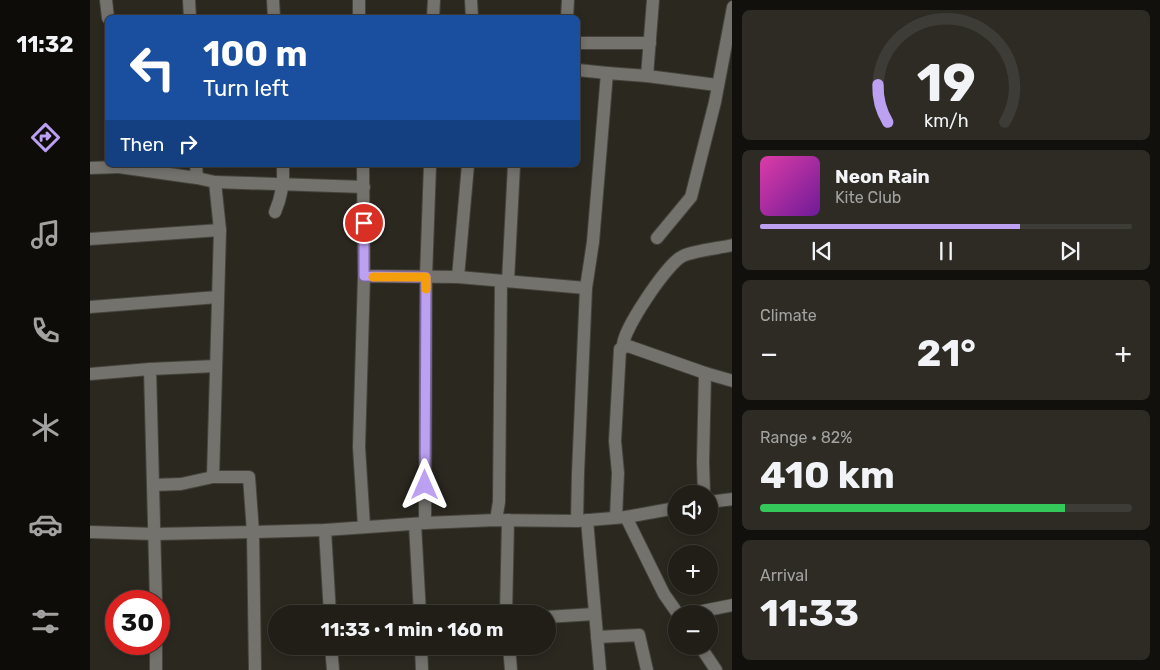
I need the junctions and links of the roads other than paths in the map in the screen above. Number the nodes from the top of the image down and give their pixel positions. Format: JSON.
{"nodes":[{"id":1,"x":106,"y":0,"type":"edge"},
{"id":2,"x":189,"y":0,"type":"edge"},
{"id":3,"x":273,"y":0,"type":"edge"},
{"id":4,"x":359,"y":0,"type":"edge"},
{"id":5,"x":434,"y":0,"type":"edge"},
{"id":6,"x":471,"y":0,"type":"edge"},
{"id":7,"x":568,"y":0,"type":"edge"},
{"id":8,"x":653,"y":0,"type":"edge"},
{"id":9,"x":732,"y":7,"type":"edge"},
{"id":10,"x":108,"y":15,"type":"edge"},
{"id":11,"x":190,"y":15,"type":"edge"},
{"id":12,"x":274,"y":15,"type":"edge"},
{"id":13,"x":359,"y":15,"type":"edge"},
{"id":14,"x":433,"y":15,"type":"edge"},
{"id":15,"x":472,"y":15,"type":"edge"},
{"id":16,"x":567,"y":15,"type":"edge"},
{"id":17,"x":650,"y":42,"type":"junction"},
{"id":18,"x":580,"y":43,"type":"edge"},
{"id":19,"x":580,"y":70,"type":"edge"},
{"id":20,"x":607,"y":73,"type":"junction"},
{"id":21,"x":647,"y":76,"type":"junction"},
{"id":22,"x":718,"y":85,"type":"junction"},
{"id":23,"x":105,"y":167,"type":"edge"},
{"id":24,"x":134,"y":167,"type":"edge"},
{"id":25,"x":283,"y":167,"type":"edge"},
{"id":26,"x":363,"y":167,"type":"edge"},
{"id":27,"x":430,"y":167,"type":"edge"},
{"id":28,"x":468,"y":167,"type":"edge"},
{"id":29,"x":514,"y":167,"type":"edge"},
{"id":30,"x":90,"y":168,"type":"edge"},
{"id":31,"x":196,"y":171,"type":"edge"},
{"id":32,"x":215,"y":182,"type":"junction"},
{"id":33,"x":284,"y":184,"type":"junction"},
{"id":34,"x":364,"y":187,"type":"junction"},
{"id":35,"x":275,"y":212,"type":"dead end"},
{"id":36,"x":220,"y":230,"type":"junction"},
{"id":37,"x":657,"y":238,"type":"dead end"},
{"id":38,"x":90,"y":239,"type":"edge"},
{"id":39,"x":732,"y":245,"type":"edge"},
{"id":40,"x":364,"y":276,"type":"junction"},
{"id":41,"x":426,"y":277,"type":"junction"},
{"id":42,"x":458,"y":277,"type":"junction"},
{"id":43,"x":505,"y":281,"type":"junction"},
{"id":44,"x":586,"y":288,"type":"junction"},
{"id":45,"x":218,"y":297,"type":"junction"},
{"id":46,"x":90,"y":307,"type":"edge"},
{"id":47,"x":624,"y":346,"type":"junction"},
{"id":48,"x":216,"y":366,"type":"junction"},
{"id":49,"x":150,"y":369,"type":"junction"},
{"id":50,"x":705,"y":373,"type":"junction"},
{"id":51,"x":90,"y":374,"type":"edge"},
{"id":52,"x":732,"y":381,"type":"edge"},
{"id":53,"x":213,"y":477,"type":"junction"},
{"id":54,"x":153,"y":484,"type":"junction"},
{"id":55,"x":703,"y":485,"type":"edge"},
{"id":56,"x":732,"y":499,"type":"edge"},
{"id":57,"x":718,"y":501,"type":"edge"},
{"id":58,"x":668,"y":509,"type":"edge"},
{"id":59,"x":621,"y":517,"type":"junction"},
{"id":60,"x":502,"y":520,"type":"junction"},
{"id":61,"x":582,"y":520,"type":"junction"},
{"id":62,"x":420,"y":523,"type":"junction"},
{"id":63,"x":364,"y":526,"type":"junction"},
{"id":64,"x":325,"y":530,"type":"junction"},
{"id":65,"x":90,"y":532,"type":"edge"},
{"id":66,"x":253,"y":532,"type":"junction"},
{"id":67,"x":155,"y":534,"type":"junction"},
{"id":68,"x":156,"y":590,"type":"edge"},
{"id":69,"x":329,"y":605,"type":"edge"},
{"id":70,"x":420,"y":605,"type":"edge"},
{"id":71,"x":506,"y":605,"type":"edge"},
{"id":72,"x":672,"y":605,"type":"edge"},
{"id":73,"x":732,"y":605,"type":"edge"},
{"id":74,"x":718,"y":608,"type":"edge"},
{"id":75,"x":595,"y":614,"type":"junction"},
{"id":76,"x":556,"y":616,"type":"edge"},
{"id":77,"x":597,"y":637,"type":"junction"},
{"id":78,"x":156,"y":655,"type":"edge"},
{"id":79,"x":332,"y":655,"type":"edge"},
{"id":80,"x":421,"y":655,"type":"edge"},
{"id":81,"x":509,"y":655,"type":"edge"},
{"id":82,"x":706,"y":655,"type":"edge"},
{"id":83,"x":156,"y":670,"type":"edge"},
{"id":84,"x":255,"y":670,"type":"edge"},
{"id":85,"x":333,"y":670,"type":"edge"},
{"id":86,"x":422,"y":670,"type":"edge"},
{"id":87,"x":510,"y":670,"type":"edge"},
{"id":88,"x":600,"y":670,"type":"edge"},
{"id":89,"x":647,"y":670,"type":"edge"},
{"id":90,"x":716,"y":670,"type":"edge"}],
"edges":[{"from":1,"to":10,"type":"street"},
{"from":2,"to":11,"type":"street"},
{"from":3,"to":12,"type":"street"},
{"from":4,"to":13,"type":"street"},
{"from":5,"to":14,"type":"street"},
{"from":6,"to":15,"type":"street"},
{"from":7,"to":16,"type":"street"},
{"from":8,"to":17,"type":"street"},
{"from":9,"to":22,"type":"street"},
{"from":17,"to":18,"type":"street"},
{"from":17,"to":21,"type":"street"},
{"from":19,"to":20,"type":"street"},
{"from":20,"to":21,"type":"street"},
{"from":20,"to":44,"type":"street"},
{"from":21,"to":22,"type":"street"},
{"from":22,"to":37,"type":"street"},
{"from":23,"to":30,"type":"street"},
{"from":24,"to":31,"type":"street"},
{"from":25,"to":33,"type":"street"},
{"from":26,"to":34,"type":"street"},
{"from":27,"to":41,"type":"street"},
{"from":28,"to":42,"type":"street"},
{"from":29,"to":43,"type":"street"},
{"from":31,"to":32,"type":"street"},
{"from":32,"to":33,"type":"street"},
{"from":32,"to":36,"type":"street"},
{"from":33,"to":34,"type":"street"},
{"from":33,"to":35,"type":"street"},
{"from":34,"to":40,"type":"street"},
{"from":36,"to":38,"type":"street"},
{"from":36,"to":45,"type":"street"},
{"from":39,"to":47,"type":"street"},
{"from":40,"to":41,"type":"street"},
{"from":40,"to":63,"type":"street"},
{"from":41,"to":42,"type":"street"},
{"from":41,"to":62,"type":"street"},
{"from":42,"to":43,"type":"street"},
{"from":43,"to":44,"type":"street"},
{"from":43,"to":60,"type":"street"},
{"from":44,"to":61,"type":"street"},
{"from":45,"to":46,"type":"street"},
{"from":45,"to":48,"type":"street"},
{"from":47,"to":50,"type":"street"},
{"from":47,"to":59,"type":"street"},
{"from":48,"to":49,"type":"street"},
{"from":48,"to":53,"type":"street"},
{"from":49,"to":51,"type":"street"},
{"from":49,"to":54,"type":"street"},
{"from":50,"to":52,"type":"street"},
{"from":50,"to":55,"type":"street"},
{"from":53,"to":54,"type":"street"},
{"from":53,"to":66,"type":"street"},
{"from":54,"to":67,"type":"street"},
{"from":56,"to":57,"type":"street"},
{"from":58,"to":59,"type":"street"},
{"from":59,"to":61,"type":"street"},
{"from":59,"to":72,"type":"street"},
{"from":60,"to":61,"type":"street"},
{"from":60,"to":62,"type":"street"},
{"from":60,"to":71,"type":"street"},
{"from":61,"to":75,"type":"street"},
{"from":62,"to":63,"type":"street"},
{"from":62,"to":70,"type":"street"},
{"from":63,"to":64,"type":"street"},
{"from":64,"to":66,"type":"street"},
{"from":64,"to":69,"type":"street"},
{"from":65,"to":67,"type":"street"},
{"from":66,"to":67,"type":"street"},
{"from":66,"to":84,"type":"street"},
{"from":67,"to":68,"type":"street"},
{"from":73,"to":74,"type":"street"},
{"from":75,"to":76,"type":"street"},
{"from":75,"to":77,"type":"street"},
{"from":77,"to":88,"type":"street"},
{"from":77,"to":89,"type":"street"},
{"from":78,"to":83,"type":"street"},
{"from":79,"to":85,"type":"street"},
{"from":80,"to":86,"type":"street"},
{"from":81,"to":87,"type":"street"},
{"from":82,"to":90,"type":"street"}]}
